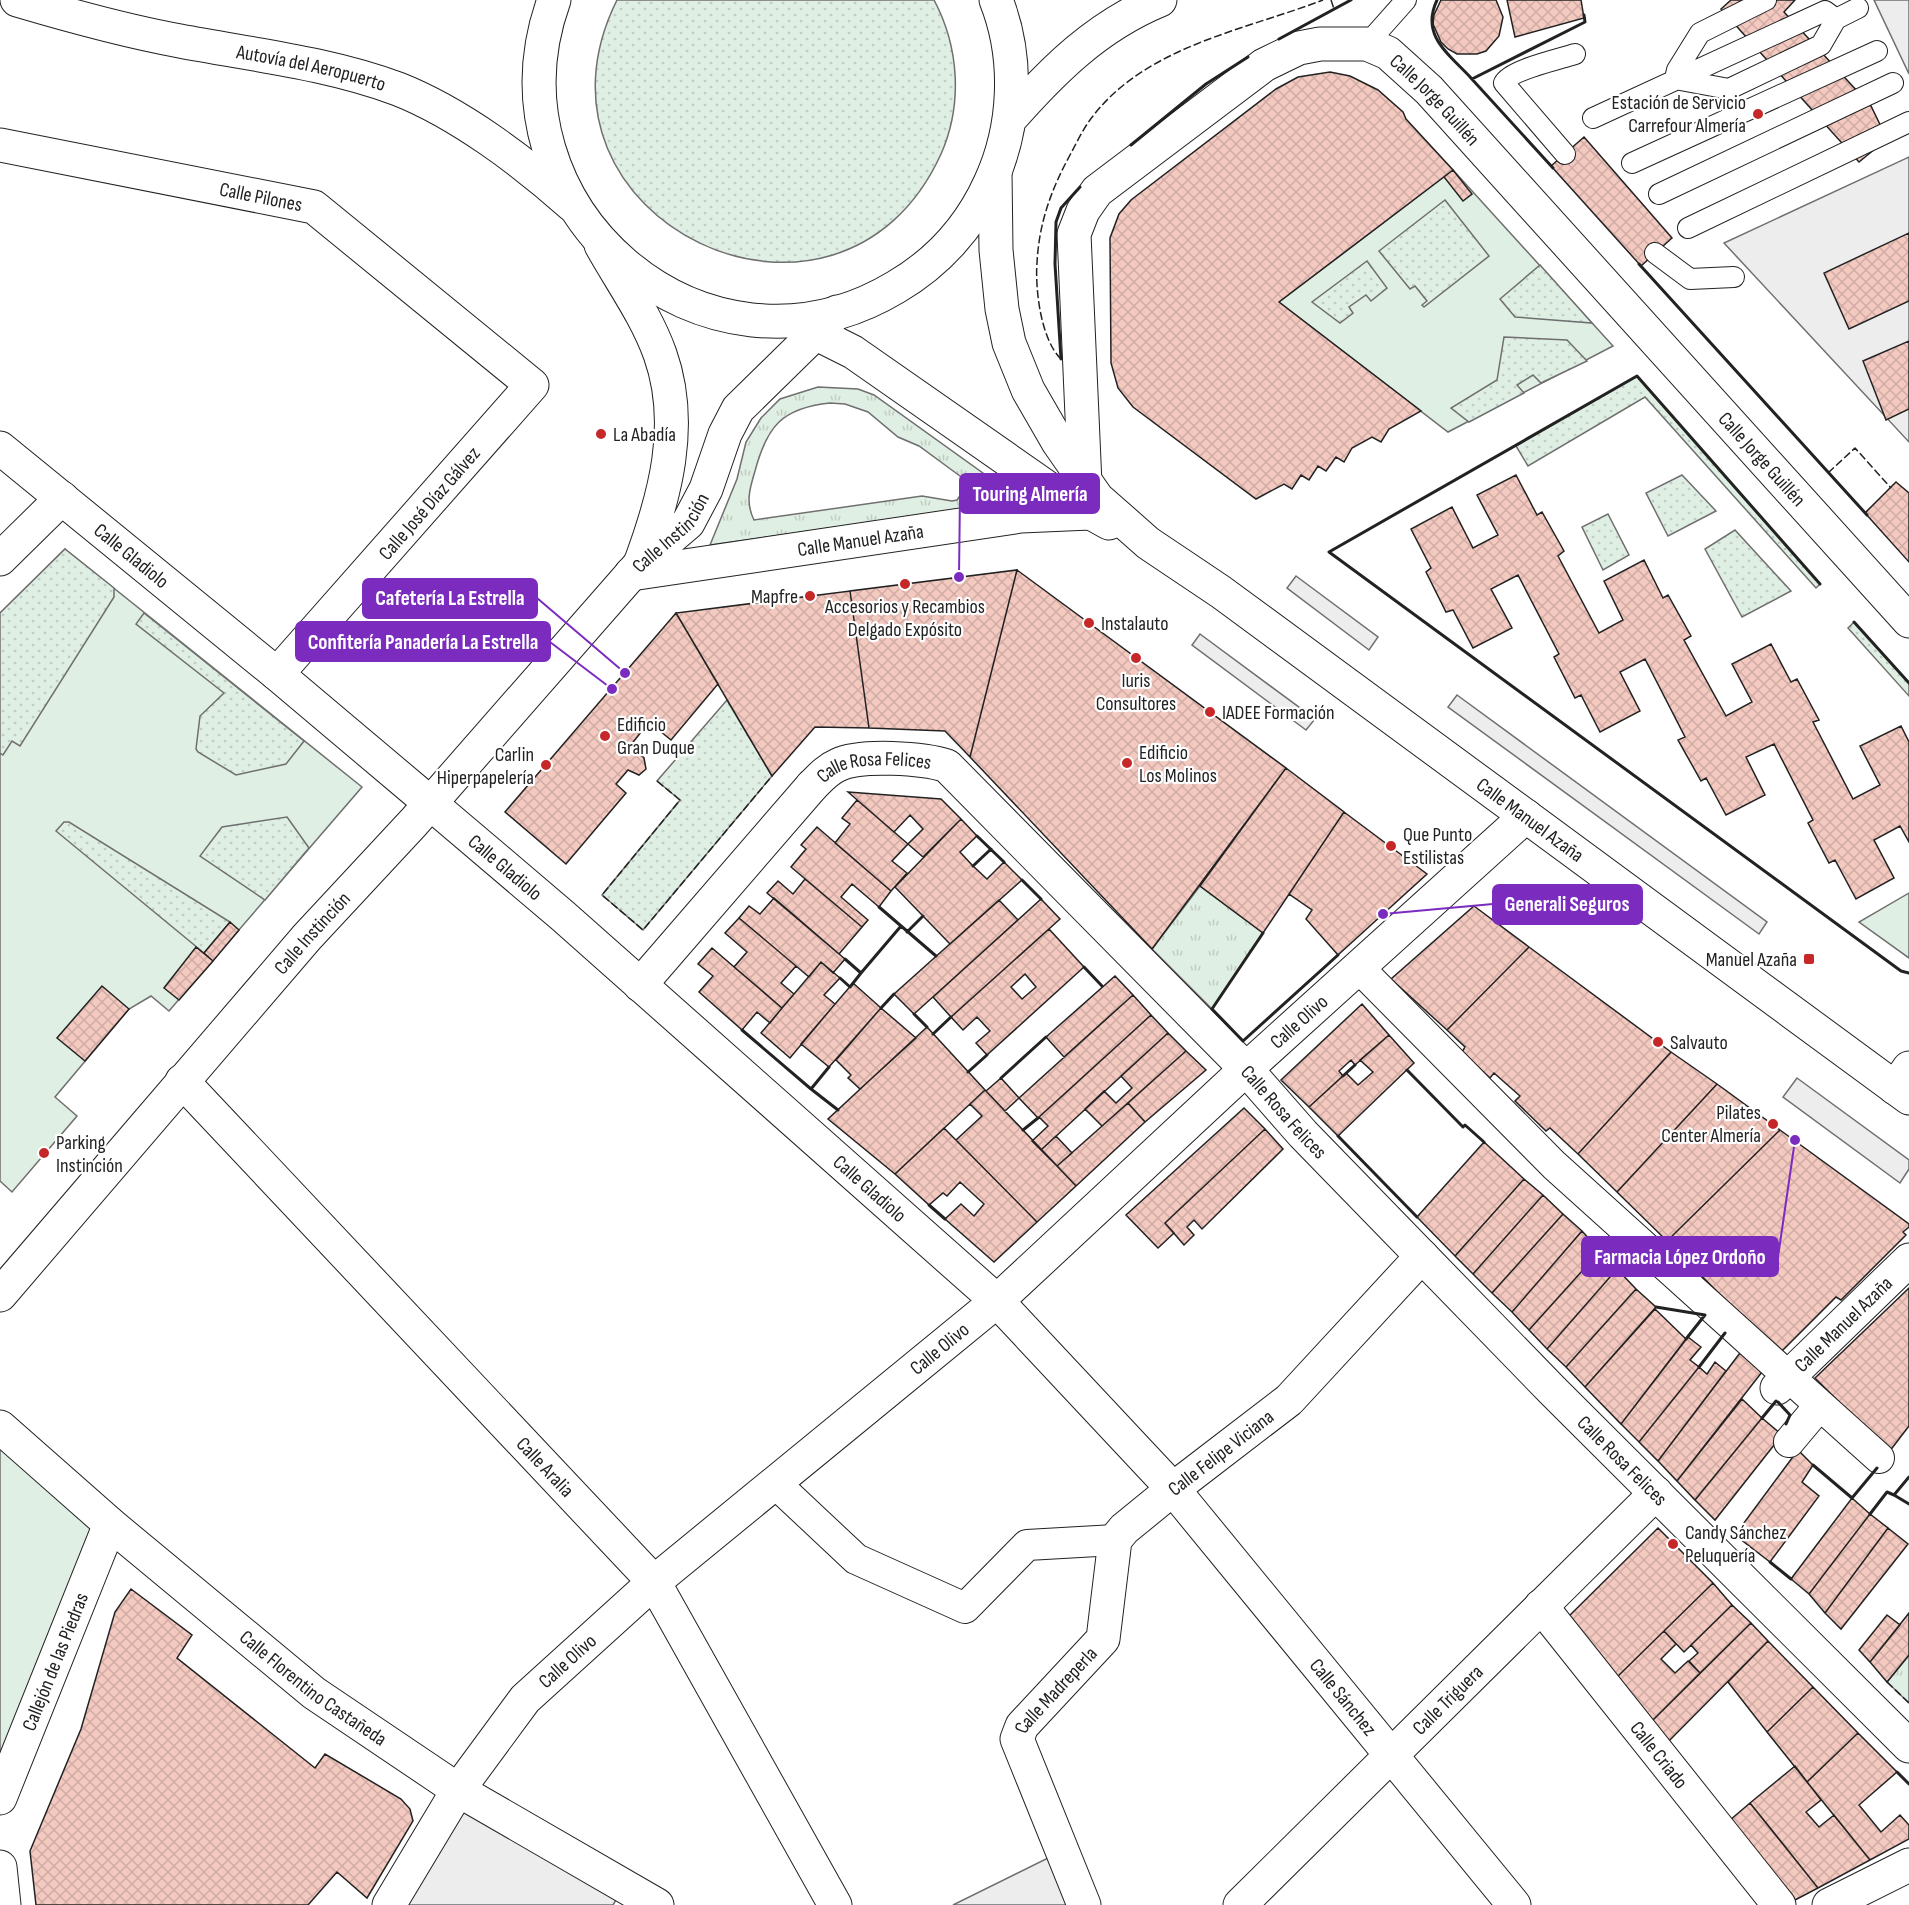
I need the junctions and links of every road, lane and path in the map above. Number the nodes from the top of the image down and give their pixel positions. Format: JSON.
{"nodes":[{"id":1,"x":17,"y":0,"type":"edge"},
{"id":2,"x":554,"y":0,"type":"edge"},
{"id":3,"x":996,"y":0,"type":"edge"},
{"id":4,"x":1160,"y":0,"type":"edge"},
{"id":5,"x":1406,"y":0,"type":"edge"},
{"id":6,"x":1766,"y":0,"type":"edge"},
{"id":7,"x":1858,"y":8,"type":"dead end"},
{"id":8,"x":1829,"y":10,"type":"edge"},
{"id":9,"x":1367,"y":44,"type":"junction"},
{"id":10,"x":1877,"y":51,"type":"dead end"},
{"id":11,"x":1575,"y":54,"type":"dead end"},
{"id":12,"x":1675,"y":79,"type":"junction"},
{"id":13,"x":1893,"y":83,"type":"dead end"},
{"id":14,"x":1593,"y":118,"type":"dead end"},
{"id":15,"x":1009,"y":120,"type":"junction"},
{"id":16,"x":1909,"y":122,"type":"edge"},
{"id":17,"x":0,"y":145,"type":"edge"},
{"id":18,"x":1565,"y":154,"type":"dead end"},
{"id":19,"x":1632,"y":163,"type":"dead end"},
{"id":20,"x":995,"y":172,"type":"junction"},
{"id":21,"x":1659,"y":194,"type":"dead end"},
{"id":22,"x":573,"y":205,"type":"junction"},
{"id":23,"x":1688,"y":228,"type":"dead end"},
{"id":24,"x":597,"y":238,"type":"junction"},
{"id":25,"x":1655,"y":252,"type":"dead end"},
{"id":26,"x":1734,"y":277,"type":"dead end"},
{"id":27,"x":827,"y":322,"type":"junction"},
{"id":28,"x":532,"y":385,"type":"joint"},
{"id":29,"x":0,"y":448,"type":"edge"},
{"id":30,"x":62,"y":498,"type":"junction"},
{"id":31,"x":1088,"y":499,"type":"junction"},
{"id":32,"x":0,"y":559,"type":"edge"},
{"id":33,"x":636,"y":569,"type":"junction"},
{"id":34,"x":1906,"y":612,"type":"edge"},
{"id":35,"x":277,"y":674,"type":"junction"},
{"id":36,"x":430,"y":803,"type":"junction"},
{"id":37,"x":1526,"y":816,"type":"junction"},
{"id":38,"x":1358,"y":967,"type":"junction"},
{"id":39,"x":640,"y":985,"type":"junction"},
{"id":40,"x":1246,"y":1069,"type":"junction"},
{"id":41,"x":182,"y":1081,"type":"junction"},
{"id":42,"x":1904,"y":1084,"type":"edge"},
{"id":43,"x":1422,"y":1256,"type":"junction"},
{"id":44,"x":1909,"y":1260,"type":"edge"},
{"id":45,"x":0,"y":1295,"type":"edge"},
{"id":46,"x":997,"y":1301,"type":"junction"},
{"id":47,"x":1783,"y":1382,"type":"junction"},
{"id":48,"x":1820,"y":1405,"type":"junction"},
{"id":49,"x":0,"y":1427,"type":"edge"},
{"id":50,"x":1789,"y":1442,"type":"dead end"},
{"id":51,"x":1879,"y":1458,"type":"dead end"},
{"id":52,"x":775,"y":1483,"type":"junction"},
{"id":53,"x":1173,"y":1489,"type":"junction"},
{"id":54,"x":1656,"y":1493,"type":"junction"},
{"id":55,"x":110,"y":1524,"type":"junction"},
{"id":56,"x":1115,"y":1540,"type":"junction"},
{"id":57,"x":654,"y":1582,"type":"junction"},
{"id":58,"x":1541,"y":1606,"type":"junction"},
{"id":59,"x":1909,"y":1746,"type":"edge"},
{"id":60,"x":1390,"y":1755,"type":"junction"},
{"id":61,"x":458,"y":1790,"type":"junction"},
{"id":62,"x":0,"y":1798,"type":"edge"},
{"id":63,"x":1909,"y":1865,"type":"edge"},
{"id":64,"x":0,"y":1868,"type":"edge"},
{"id":65,"x":4,"y":1905,"type":"edge"},
{"id":66,"x":389,"y":1905,"type":"edge"},
{"id":67,"x":657,"y":1905,"type":"edge"},
{"id":68,"x":835,"y":1905,"type":"edge"},
{"id":69,"x":1084,"y":1905,"type":"edge"},
{"id":70,"x":1239,"y":1905,"type":"edge"},
{"id":71,"x":1514,"y":1905,"type":"edge"},
{"id":72,"x":1779,"y":1905,"type":"edge"},
{"id":73,"x":1829,"y":1905,"type":"edge"}],
"edges":[{"from":1,"to":22,"type":"main road","name":"Autovía del Aeropuerto"},
{"from":2,"to":22,"type":"main road"},
{"from":3,"to":15,"type":"main road"},
{"from":4,"to":15,"type":"main road"},
{"from":5,"to":9,"type":"lane"},
{"from":6,"to":12,"type":"lane"},
{"from":7,"to":8,"type":"lane"},
{"from":8,"to":12,"type":"lane"},
{"from":8,"to":12,"type":"lane"},
{"from":9,"to":31,"type":"main road","name":"Calle Jorge Guillén"},
{"from":9,"to":34,"type":"main road","name":"Calle Jorge Guillén"},
{"from":10,"to":19,"type":"lane"},
{"from":11,"to":18,"type":"lane"},
{"from":12,"to":14,"type":"lane"},
{"from":13,"to":21,"type":"lane"},
{"from":15,"to":20,"type":"main road"},
{"from":16,"to":23,"type":"lane"},
{"from":17,"to":28,"type":"main road","name":"Calle Pilones"},
{"from":20,"to":27,"type":"main road"},
{"from":20,"to":31,"type":"main road","name":"Calle Manuel Azaña"},
{"from":22,"to":24,"type":"main road"},
{"from":24,"to":27,"type":"main road"},
{"from":24,"to":33,"type":"main road","name":"Calle Instinción"},
{"from":25,"to":26,"type":"lane"},
{"from":27,"to":31,"type":"main road","name":"Calle Manuel Azaña"},
{"from":27,"to":33,"type":"main road","name":"Calle Instinción"},
{"from":28,"to":35,"type":"main road","name":"Calle José Díaz Gálvez"},
{"from":29,"to":30,"type":"main road","name":"Calle Gladiolo"},
{"from":30,"to":32,"type":"main road"},
{"from":30,"to":35,"type":"main road","name":"Calle Gladiolo"},
{"from":31,"to":33,"type":"main road","name":"Calle Manuel Azaña"},
{"from":31,"to":37,"type":"main road","name":"Calle Manuel Azaña"},
{"from":33,"to":36,"type":"main road","name":"Calle Instinción"},
{"from":35,"to":36,"type":"main road","name":"Calle Gladiolo"},
{"from":36,"to":39,"type":"main road","name":"Calle Gladiolo"},
{"from":36,"to":41,"type":"main road","name":"Calle Instinción"},
{"from":37,"to":38,"type":"main road","name":"Calle Olivo"},
{"from":37,"to":42,"type":"main road","name":"Calle Manuel Azaña"},
{"from":38,"to":40,"type":"main road","name":"Calle Olivo"},
{"from":38,"to":47,"type":"street"},
{"from":39,"to":40,"type":"main road","name":"Calle Rosa Felices"},
{"from":39,"to":46,"type":"main road","name":"Calle Gladiolo"},
{"from":40,"to":43,"type":"main road","name":"Calle Rosa Felices"},
{"from":40,"to":46,"type":"main road","name":"Calle Olivo"},
{"from":41,"to":45,"type":"main road","name":"Calle Instinción"},
{"from":41,"to":57,"type":"main road","name":"Calle Aralia"},
{"from":43,"to":53,"type":"main road","name":"Calle Felipe Viciana"},
{"from":43,"to":54,"type":"main road","name":"Calle Rosa Felices"},
{"from":44,"to":47,"type":"main road","name":"Calle Manuel Azaña"},
{"from":46,"to":52,"type":"main road","name":"Calle Olivo"},
{"from":46,"to":53,"type":"main road","name":"Calle Felipe Viciana"},
{"from":47,"to":48,"type":"street"},
{"from":48,"to":50,"type":"street"},
{"from":48,"to":51,"type":"street"},
{"from":49,"to":55,"type":"main road","name":"Calle Florentino Castañeda"},
{"from":52,"to":56,"type":"street"},
{"from":52,"to":57,"type":"main road","name":"Calle Olivo"},
{"from":53,"to":56,"type":"main road"},
{"from":53,"to":60,"type":"main road","name":"Calle Sánchez"},
{"from":54,"to":58,"type":"main road","name":"Calle Triguera"},
{"from":54,"to":59,"type":"main road","name":"Calle Rosa Felices"},
{"from":55,"to":61,"type":"main road","name":"Calle Florentino Castañeda"},
{"from":55,"to":62,"type":"main road","name":"Callejón de las Piedras"},
{"from":56,"to":69,"type":"main road","name":"Calle Madreperla"},
{"from":57,"to":61,"type":"main road","name":"Calle Olivo"},
{"from":57,"to":68,"type":"main road","name":"Calle Aralia"},
{"from":58,"to":60,"type":"main road","name":"Calle Triguera"},
{"from":58,"to":72,"type":"main road","name":"Calle Criado"},
{"from":60,"to":70,"type":"main road","name":"Calle Triguera"},
{"from":60,"to":71,"type":"main road","name":"Calle Sánchez"},
{"from":61,"to":66,"type":"main road","name":"Calle Olivo"},
{"from":61,"to":67,"type":"main road","name":"Calle Florentino Castañeda"},
{"from":63,"to":73,"type":"main road"},
{"from":64,"to":65,"type":"main road"}]}
